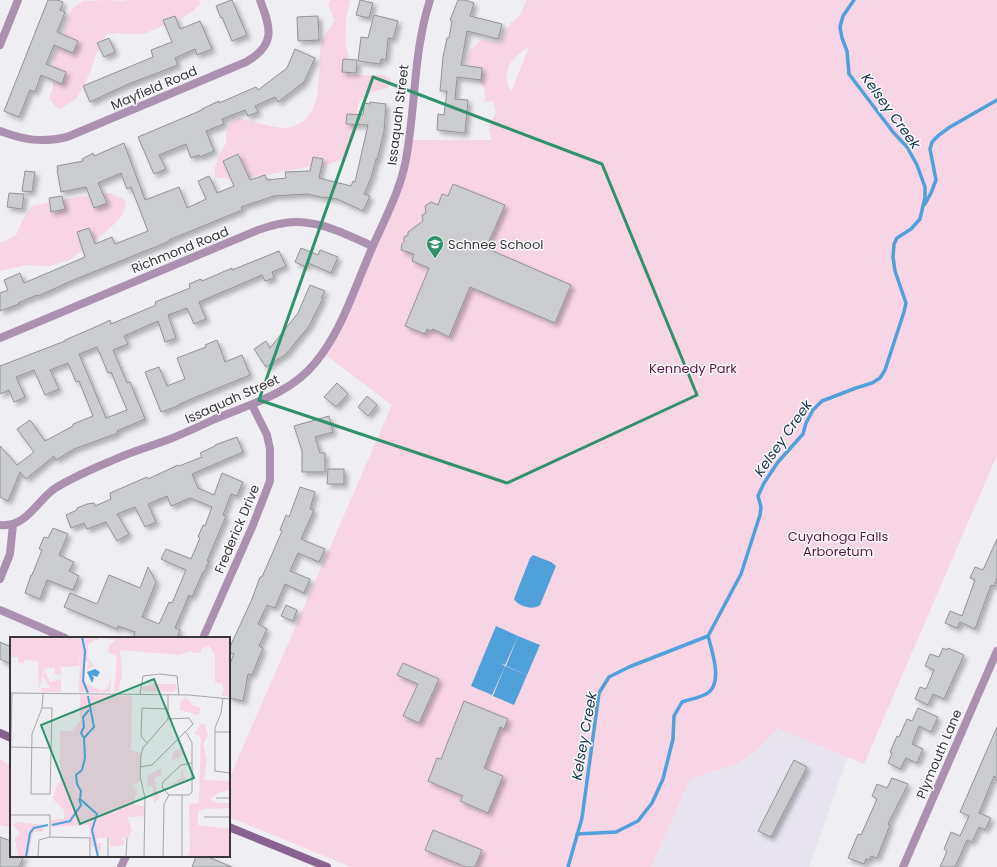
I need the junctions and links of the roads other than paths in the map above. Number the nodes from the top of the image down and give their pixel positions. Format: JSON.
{"nodes":[{"id":1,"x":18,"y":0,"type":"edge"},
{"id":2,"x":260,"y":0,"type":"edge"},
{"id":3,"x":430,"y":0,"type":"edge"},
{"id":4,"x":0,"y":44,"type":"edge"},
{"id":5,"x":0,"y":131,"type":"edge"},
{"id":6,"x":372,"y":246,"type":"junction"},
{"id":7,"x":0,"y":338,"type":"edge"},
{"id":8,"x":252,"y":405,"type":"junction"},
{"id":9,"x":13,"y":524,"type":"junction"},
{"id":10,"x":0,"y":525,"type":"edge"},
{"id":11,"x":0,"y":579,"type":"edge"},
{"id":12,"x":0,"y":610,"type":"edge"},
{"id":13,"x":63,"y":637,"type":"edge"},
{"id":14,"x":203,"y":637,"type":"edge"},
{"id":15,"x":997,"y":651,"type":"edge"},
{"id":16,"x":995,"y":663,"type":"edge"},
{"id":17,"x":0,"y":733,"type":"edge"},
{"id":18,"x":10,"y":738,"type":"edge"},
{"id":19,"x":230,"y":827,"type":"edge"},
{"id":20,"x":126,"y":857,"type":"edge"},
{"id":21,"x":121,"y":867,"type":"edge"},
{"id":22,"x":327,"y":867,"type":"edge"},
{"id":23,"x":903,"y":867,"type":"edge"}],
"edges":[{"from":1,"to":4,"type":"street"},
{"from":2,"to":5,"type":"street","name":"Mayfield Road"},
{"from":3,"to":6,"type":"street","name":"Issaquah Street"},
{"from":6,"to":7,"type":"street","name":"Richmond Road"},
{"from":6,"to":8,"type":"street","name":"Issaquah Street"},
{"from":8,"to":9,"type":"street","name":"Issaquah Street"},
{"from":8,"to":14,"type":"street","name":"Frederick Drive"},
{"from":9,"to":10,"type":"street"},
{"from":9,"to":11,"type":"street"},
{"from":12,"to":13,"type":"street"},
{"from":15,"to":16,"type":"street","name":"Plymouth Lane"},
{"from":16,"to":23,"type":"street","name":"Plymouth Lane"},
{"from":17,"to":18,"type":"street"},
{"from":19,"to":22,"type":"street"},
{"from":20,"to":21,"type":"street"}]}
